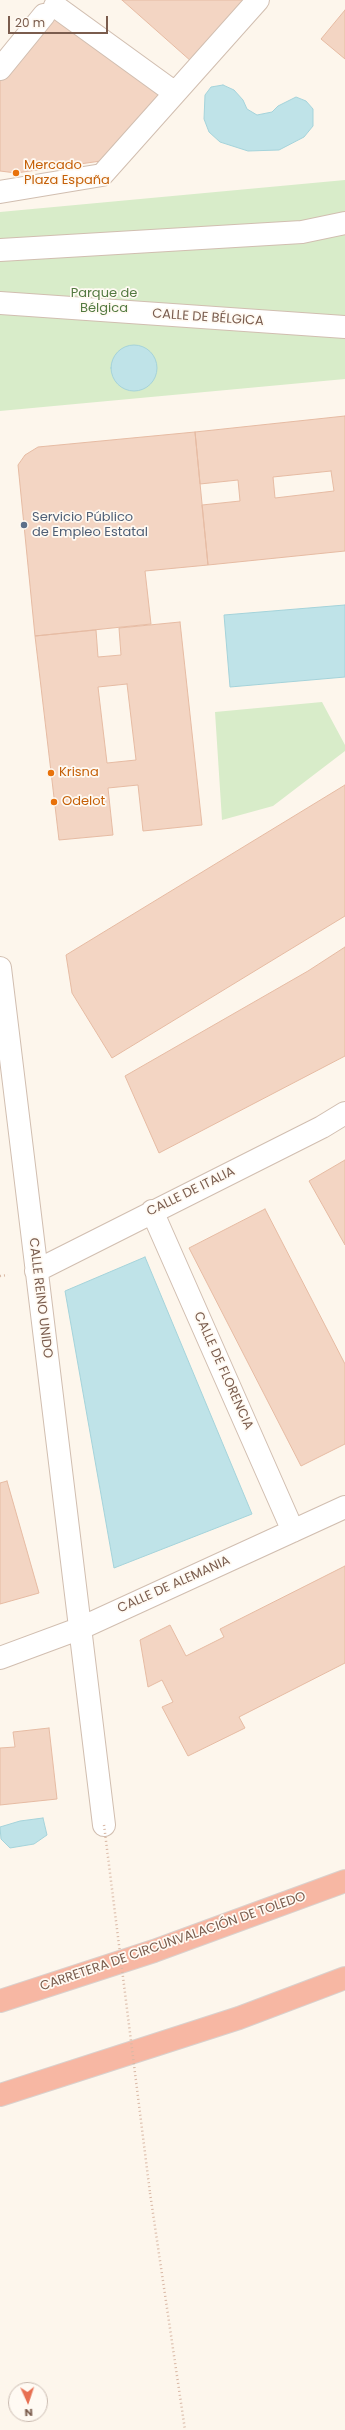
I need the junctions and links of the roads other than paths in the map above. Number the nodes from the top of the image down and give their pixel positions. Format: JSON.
{"nodes":[{"id":1,"x":258,"y":0,"type":"edge"},
{"id":2,"x":0,"y":69,"type":"edge"},
{"id":3,"x":175,"y":93,"type":"junction"},
{"id":4,"x":0,"y":192,"type":"edge"},
{"id":5,"x":345,"y":223,"type":"edge"},
{"id":6,"x":0,"y":250,"type":"edge"},
{"id":7,"x":0,"y":303,"type":"edge"},
{"id":8,"x":345,"y":327,"type":"edge"},
{"id":9,"x":0,"y":968,"type":"edge"},
{"id":10,"x":345,"y":1113,"type":"edge"},
{"id":11,"x":152,"y":1211,"type":"junction"},
{"id":12,"x":36,"y":1271,"type":"junction"},
{"id":13,"x":345,"y":1507,"type":"edge"},
{"id":14,"x":294,"y":1531,"type":"junction"},
{"id":15,"x":81,"y":1628,"type":"junction"},
{"id":16,"x":0,"y":1658,"type":"edge"},
{"id":17,"x":104,"y":1825,"type":"road end"},
{"id":18,"x":345,"y":1881,"type":"edge"},
{"id":19,"x":345,"y":1978,"type":"edge"},
{"id":20,"x":0,"y":2001,"type":"edge"},
{"id":21,"x":0,"y":2095,"type":"edge"}],
"edges":[{"from":1,"to":3,"type":"street"},
{"from":2,"to":3,"type":"street"},
{"from":3,"to":4,"type":"street"},
{"from":5,"to":6,"type":"street"},
{"from":7,"to":8,"type":"street","name":"CALLE DE BÉLGICA"},
{"from":9,"to":12,"type":"street","name":"CALLE REINO UNIDO"},
{"from":10,"to":11,"type":"street","name":"CALLE DE ITALIA"},
{"from":11,"to":12,"type":"street","name":"CALLE DE ITALIA"},
{"from":11,"to":14,"type":"street","name":"CALLE DE FLORENCIA"},
{"from":12,"to":15,"type":"street","name":"CALLE REINO UNIDO"},
{"from":13,"to":14,"type":"street","name":"CALLE DE ALEMANIA"},
{"from":14,"to":15,"type":"street","name":"CALLE DE ALEMANIA"},
{"from":15,"to":16,"type":"street","name":"CALLE DE ALEMANIA"},
{"from":15,"to":17,"type":"street","name":"CALLE REINO UNIDO"},
{"from":18,"to":20,"type":"highway","name":"CARRETERA DE CIRCUNVALACIÓN DE TOLEDO"},
{"from":19,"to":21,"type":"highway"}]}
